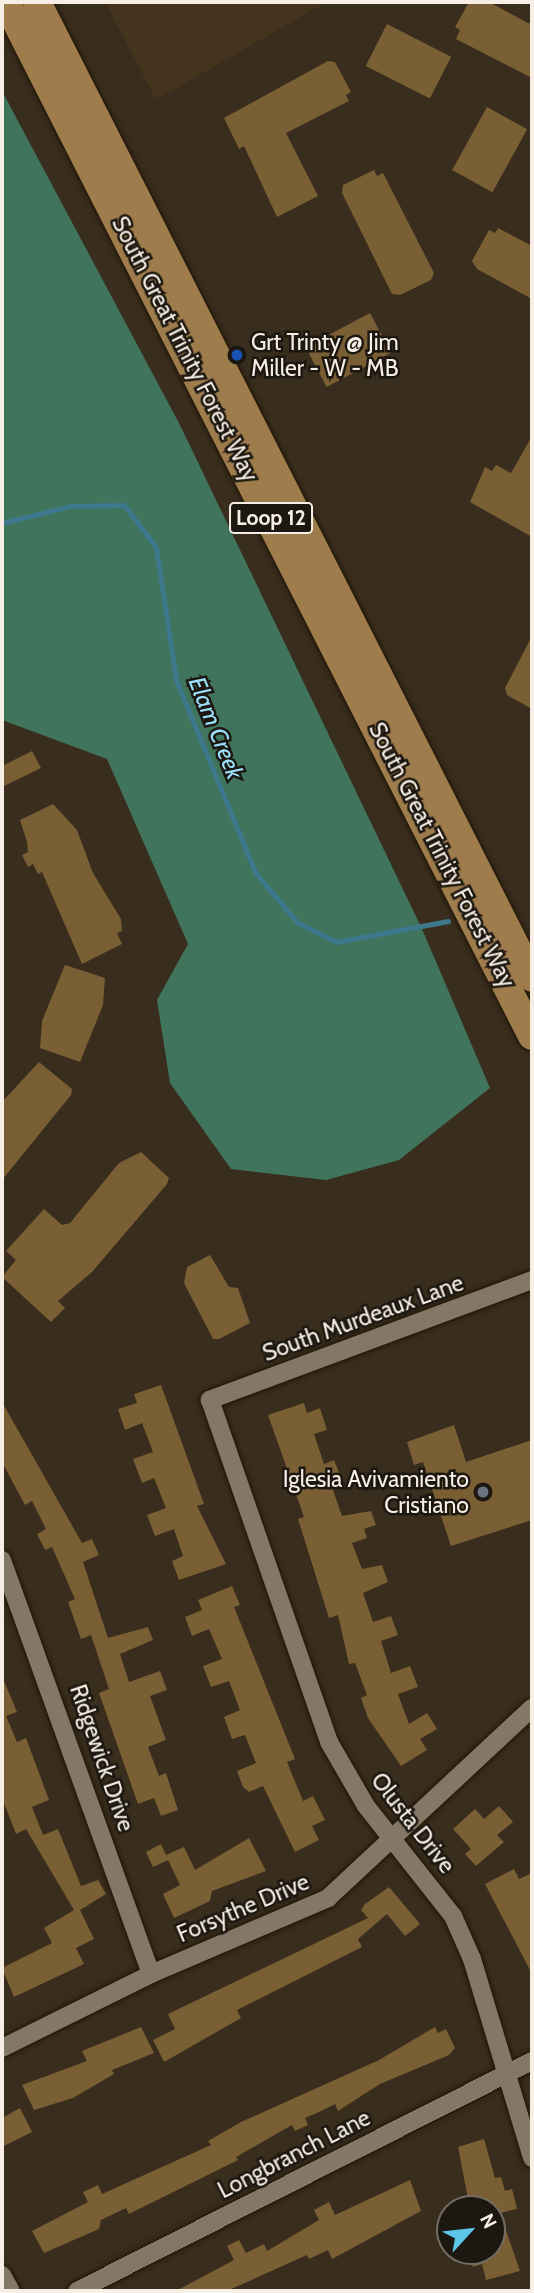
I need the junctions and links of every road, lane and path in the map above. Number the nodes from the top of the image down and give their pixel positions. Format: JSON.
{"nodes":[{"id":1,"x":6,"y":2,"type":"edge"},
{"id":2,"x":37,"y":2,"type":"edge"},
{"id":3,"x":532,"y":978,"type":"edge"},
{"id":4,"x":532,"y":1036,"type":"edge"},
{"id":5,"x":532,"y":1280,"type":"edge"},
{"id":6,"x":210,"y":1400,"type":"joint"},
{"id":7,"x":2,"y":1560,"type":"edge"},
{"id":8,"x":532,"y":1709,"type":"edge"},
{"id":9,"x":393,"y":1835,"type":"junction"},
{"id":10,"x":151,"y":1974,"type":"junction"},
{"id":11,"x":2,"y":2048,"type":"edge"},
{"id":12,"x":532,"y":2061,"type":"edge"},
{"id":13,"x":508,"y":2073,"type":"junction"},
{"id":14,"x":532,"y":2158,"type":"edge"},
{"id":15,"x":2,"y":2275,"type":"edge"},
{"id":16,"x":10,"y":2291,"type":"edge"},
{"id":17,"x":77,"y":2291,"type":"edge"}],
"edges":[{"from":1,"to":4,"type":"main road","name":"South Great Trinity Forest Way","number":"Loop 12"},
{"from":2,"to":3,"type":"main road","name":"South Great Trinity Forest Way","number":"Loop 12"},
{"from":5,"to":6,"type":"street","name":"South Murdeaux Lane"},
{"from":6,"to":9,"type":"street","name":"Olusta Drive"},
{"from":7,"to":10,"type":"street","name":"Ridgewick Drive"},
{"from":8,"to":9,"type":"street","name":"Forsythe Drive"},
{"from":9,"to":10,"type":"street","name":"Forsythe Drive"},
{"from":9,"to":13,"type":"street","name":"Olusta Drive"},
{"from":10,"to":11,"type":"street","name":"Forsythe Drive"},
{"from":12,"to":13,"type":"street","name":"Longbranch Lane"},
{"from":13,"to":14,"type":"street","name":"Olusta Drive"},
{"from":13,"to":17,"type":"street","name":"Longbranch Lane"},
{"from":15,"to":16,"type":"street"}]}
